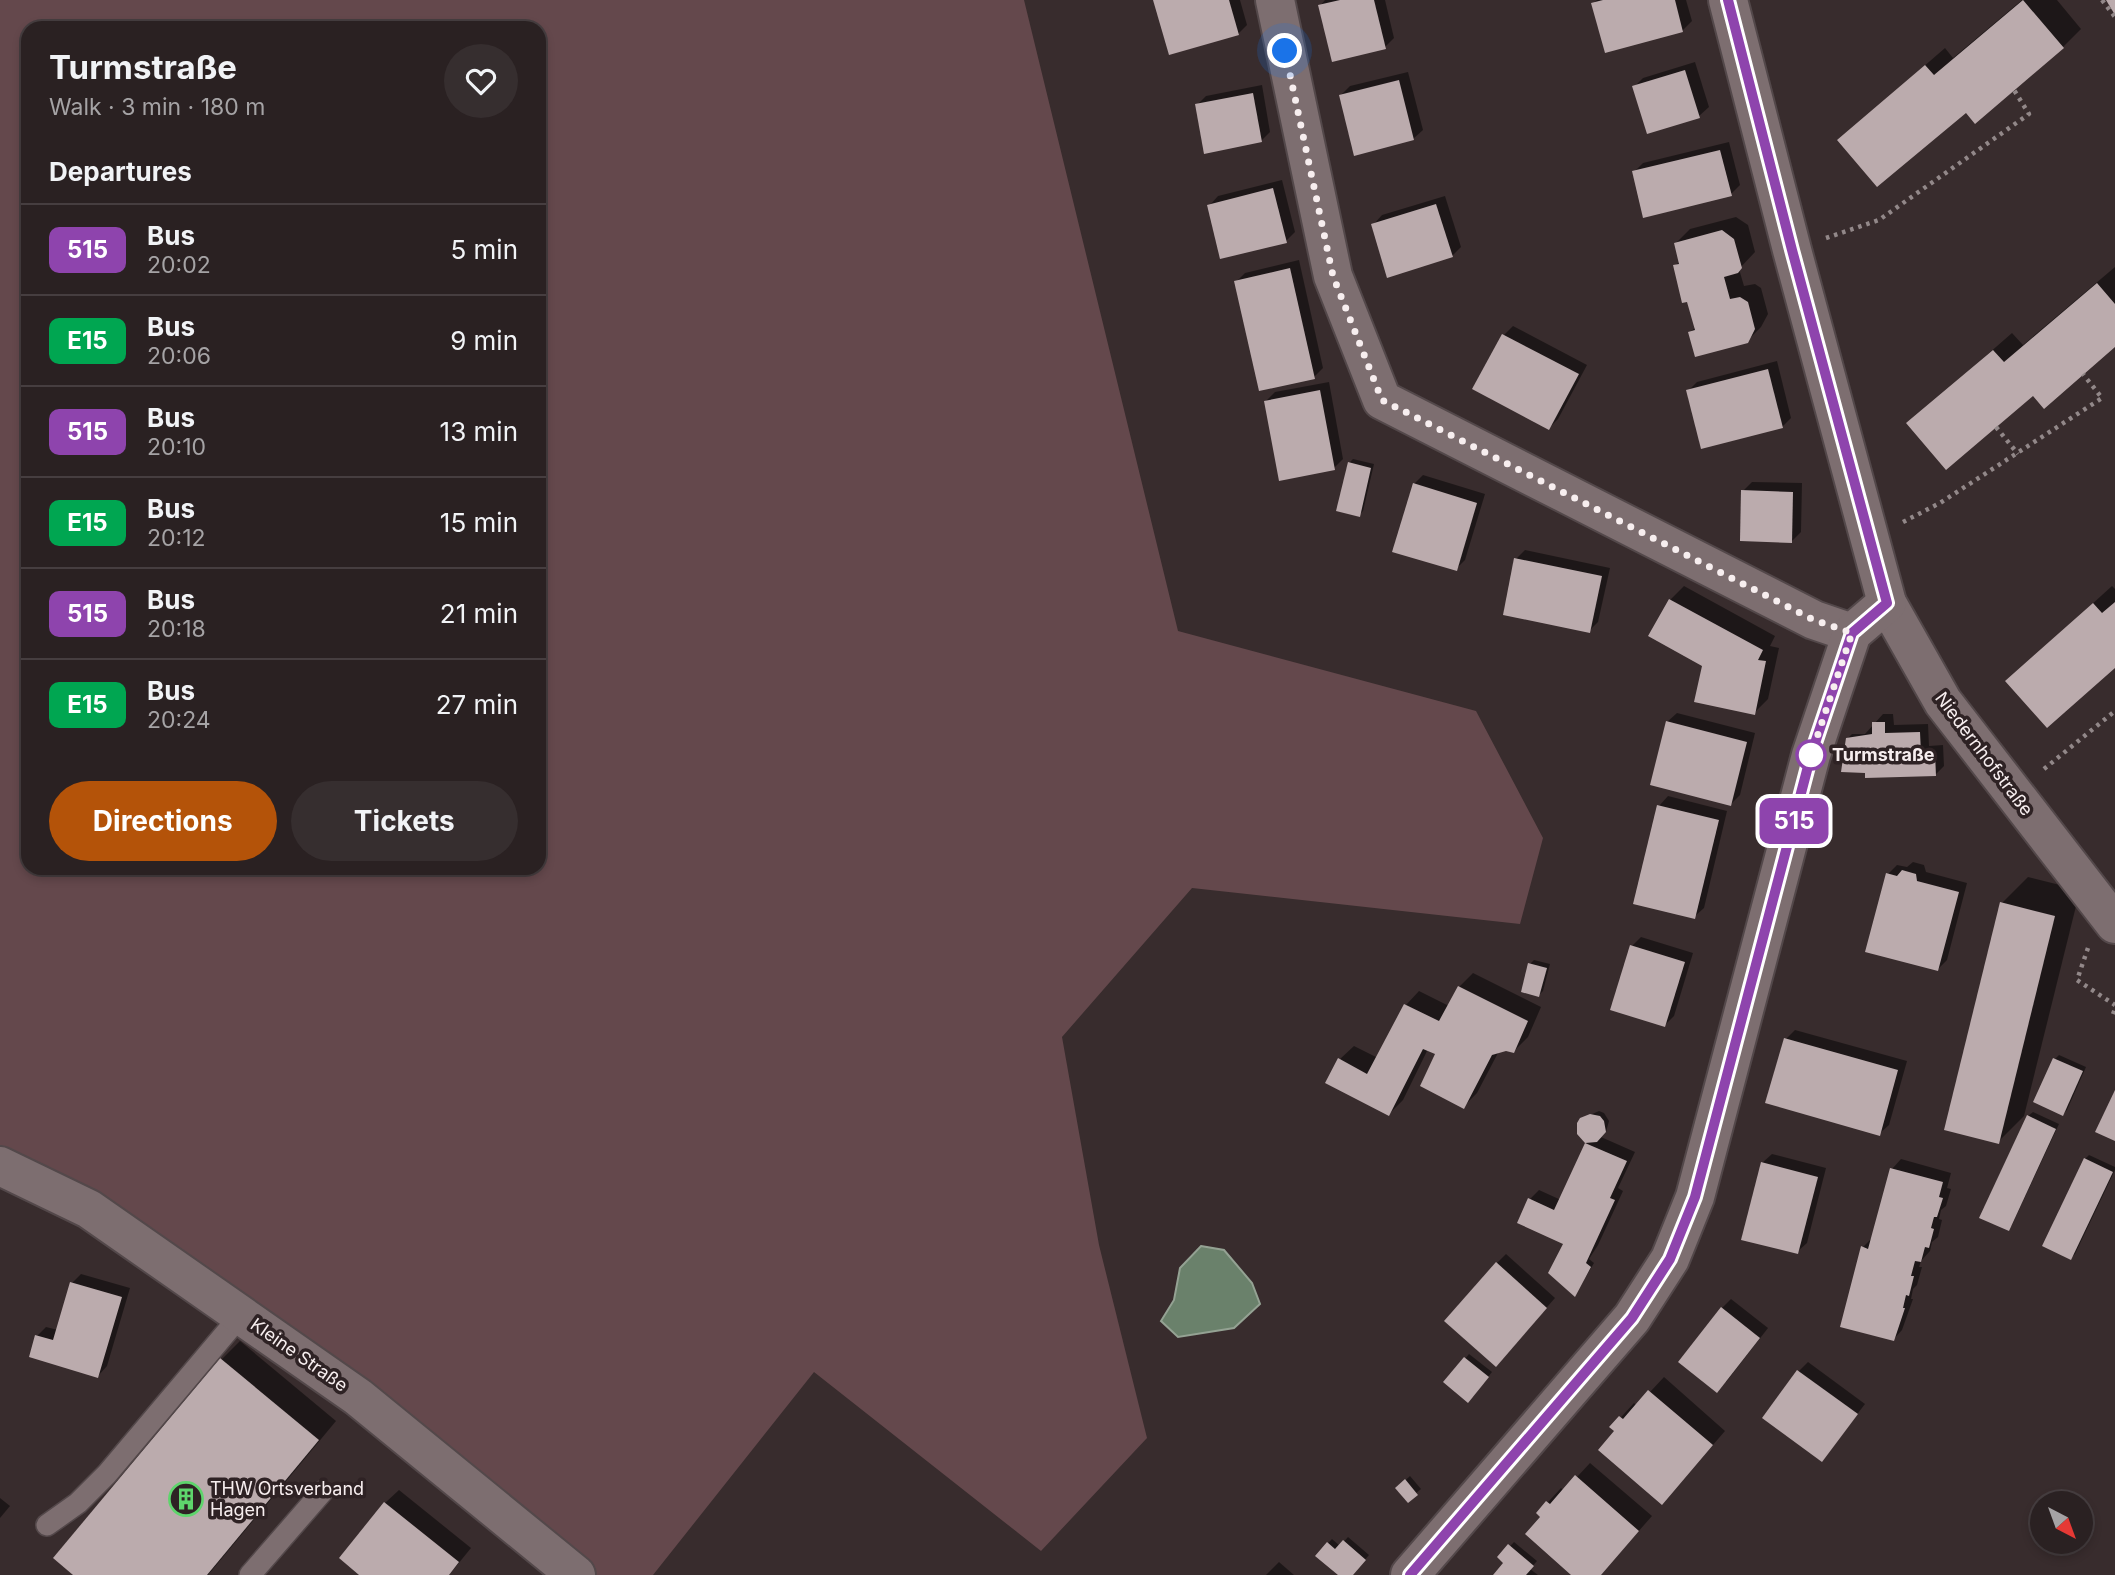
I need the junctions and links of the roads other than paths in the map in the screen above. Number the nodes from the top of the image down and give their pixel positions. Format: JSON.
{"nodes":[{"id":1,"x":1275,"y":0,"type":"edge"},
{"id":2,"x":1728,"y":0,"type":"edge"},
{"id":3,"x":1887,"y":603,"type":"junction"},
{"id":4,"x":1852,"y":633,"type":"junction"},
{"id":5,"x":2108,"y":916,"type":"edge"},
{"id":6,"x":0,"y":1166,"type":"edge"},
{"id":7,"x":241,"y":1315,"type":"junction"},
{"id":8,"x":322,"y":1492,"type":"dead end"},
{"id":9,"x":47,"y":1525,"type":"dead end"},
{"id":10,"x":250,"y":1575,"type":"edge"},
{"id":11,"x":576,"y":1575,"type":"edge"},
{"id":12,"x":1410,"y":1575,"type":"edge"}],
"edges":[{"from":1,"to":4,"type":"street"},
{"from":2,"to":3,"type":"street","name":"Niedernhofstraße"},
{"from":3,"to":4,"type":"street"},
{"from":3,"to":5,"type":"street","name":"Niedernhofstraße"},
{"from":4,"to":12,"type":"street"},
{"from":6,"to":7,"type":"street","name":"Kleine Straße"},
{"from":7,"to":9,"type":"lane"},
{"from":7,"to":11,"type":"street","name":"Kleine Straße"},
{"from":8,"to":10,"type":"lane"}]}
